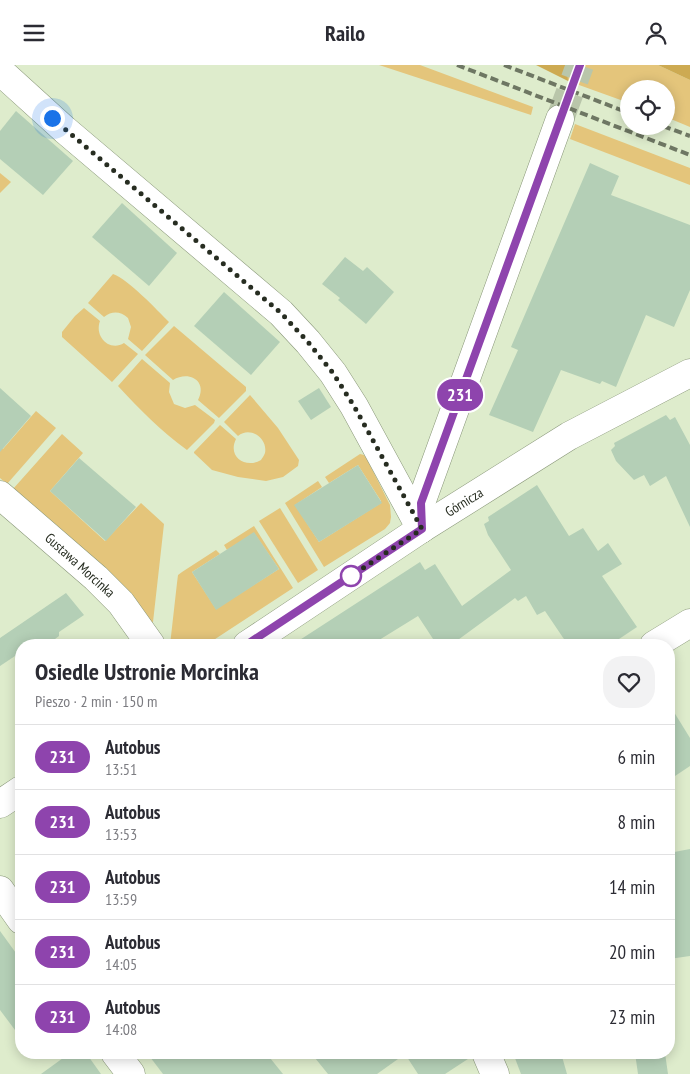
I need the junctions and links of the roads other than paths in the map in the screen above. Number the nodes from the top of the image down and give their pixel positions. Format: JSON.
{"nodes":[{"id":1,"x":0,"y":71,"type":"edge"},
{"id":2,"x":560,"y":119,"type":"tunnel mouth"},
{"id":3,"x":690,"y":373,"type":"edge"},
{"id":4,"x":0,"y":495,"type":"edge"},
{"id":5,"x":422,"y":529,"type":"junction"},
{"id":6,"x":690,"y":623,"type":"edge"},
{"id":7,"x":147,"y":639,"type":"edge"},
{"id":8,"x":255,"y":639,"type":"edge"},
{"id":9,"x":664,"y":639,"type":"edge"},
{"id":10,"x":0,"y":890,"type":"edge"},
{"id":11,"x":15,"y":911,"type":"edge"},
{"id":12,"x":120,"y":1059,"type":"edge"},
{"id":13,"x":489,"y":1059,"type":"edge"},
{"id":14,"x":131,"y":1074,"type":"edge"},
{"id":15,"x":495,"y":1074,"type":"edge"}],
"edges":[{"from":1,"to":5,"type":"street"},
{"from":2,"to":5,"type":"street"},
{"from":3,"to":5,"type":"street","name":"Górnicza"},
{"from":4,"to":7,"type":"street","name":"Gustawa Morcinka"},
{"from":5,"to":8,"type":"street","name":"Górnicza"},
{"from":6,"to":9,"type":"street"},
{"from":10,"to":11,"type":"street"},
{"from":12,"to":14,"type":"street"},
{"from":13,"to":15,"type":"street"}]}
